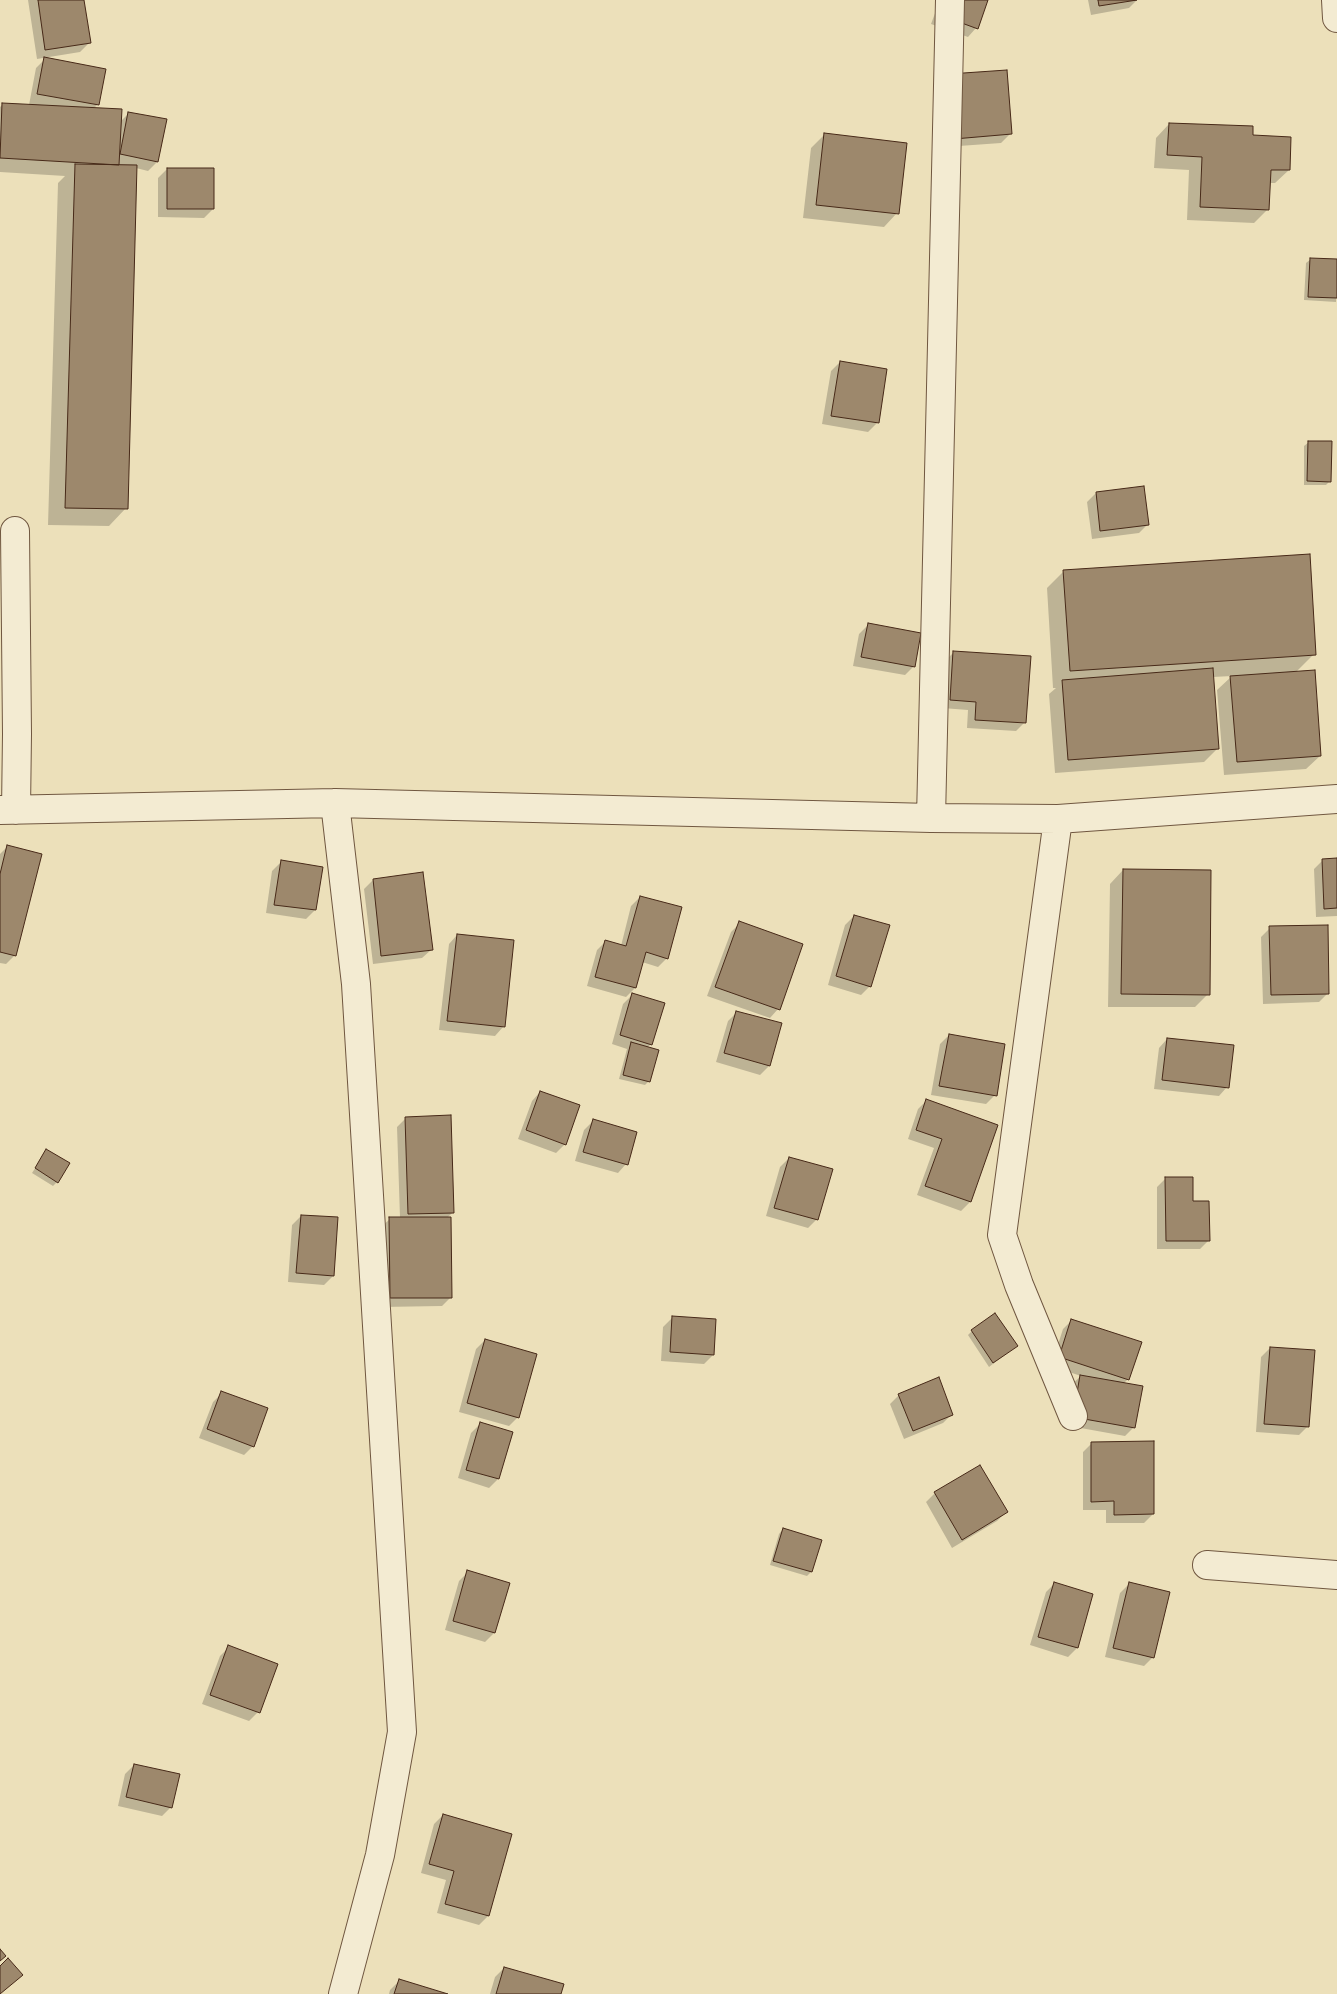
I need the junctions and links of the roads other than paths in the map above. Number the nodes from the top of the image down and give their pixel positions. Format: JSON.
{"nodes":[{"id":1,"x":950,"y":0,"type":"edge"},
{"id":2,"x":1336,"y":0,"type":"edge"},
{"id":3,"x":1337,"y":18,"type":"edge"},
{"id":4,"x":15,"y":531,"type":"dead end"},
{"id":5,"x":1337,"y":799,"type":"edge"},
{"id":6,"x":335,"y":803,"type":"junction"},
{"id":7,"x":8,"y":810,"type":"edge"},
{"id":8,"x":931,"y":818,"type":"junction"},
{"id":9,"x":1058,"y":819,"type":"junction"},
{"id":10,"x":1073,"y":1416,"type":"dead end"},
{"id":11,"x":1207,"y":1566,"type":"dead end"},
{"id":12,"x":1337,"y":1575,"type":"edge"},
{"id":13,"x":344,"y":1994,"type":"edge"}],
"edges":[{"from":1,"to":8,"type":"street"},
{"from":2,"to":3,"type":"street"},
{"from":4,"to":7,"type":"street"},
{"from":5,"to":9,"type":"street"},
{"from":6,"to":7,"type":"street"},
{"from":6,"to":8,"type":"street"},
{"from":6,"to":13,"type":"street"},
{"from":8,"to":9,"type":"street"},
{"from":9,"to":10,"type":"street"},
{"from":11,"to":12,"type":"street"}]}
